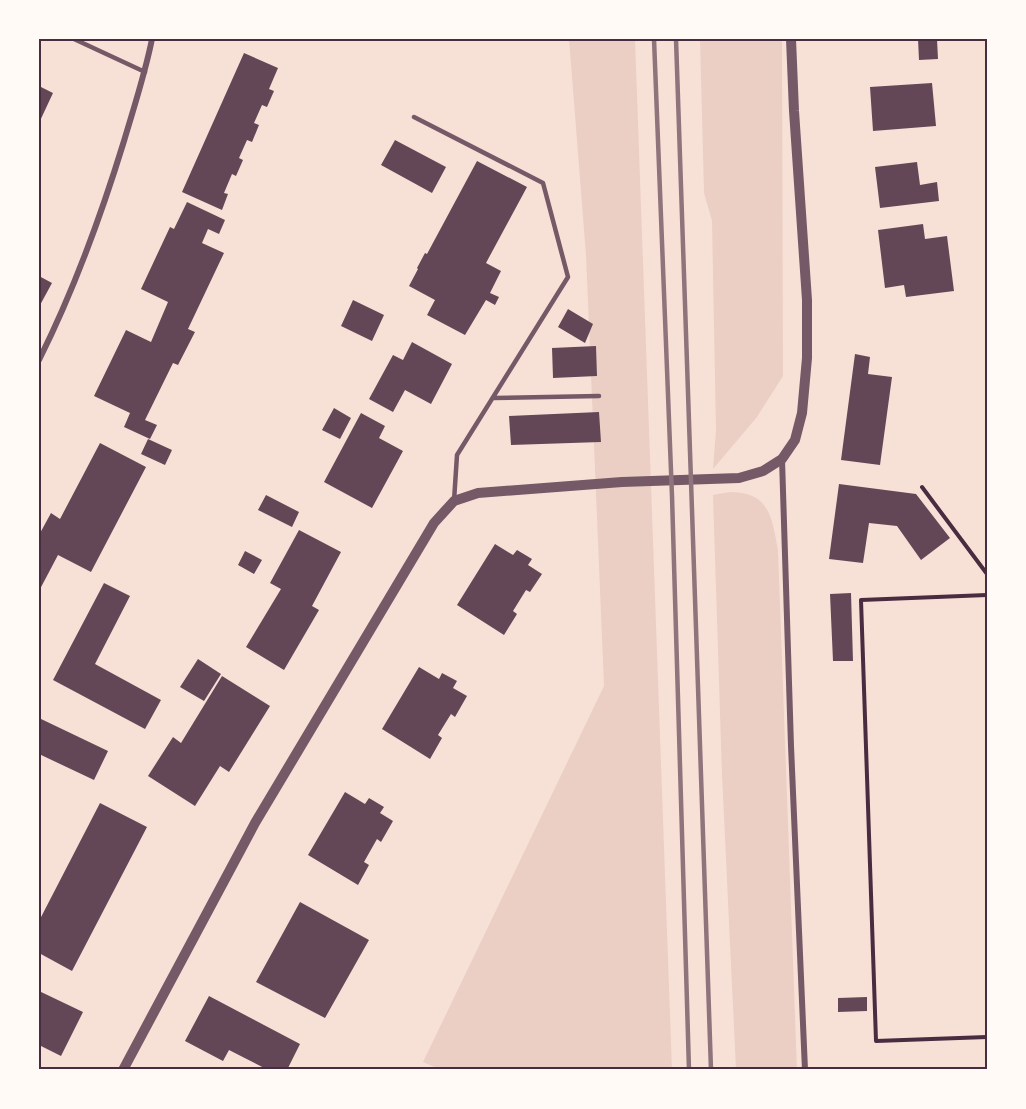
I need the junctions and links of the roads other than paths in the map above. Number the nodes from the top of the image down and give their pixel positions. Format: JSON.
{"nodes":[{"id":1,"x":74,"y":39,"type":"edge"},
{"id":2,"x":152,"y":39,"type":"edge"},
{"id":3,"x":791,"y":39,"type":"edge"},
{"id":4,"x":145,"y":72,"type":"junction"},
{"id":5,"x":414,"y":117,"type":"dead end"},
{"id":6,"x":39,"y":360,"type":"edge"},
{"id":7,"x":599,"y":396,"type":"dead end"},
{"id":8,"x":493,"y":398,"type":"junction"},
{"id":9,"x":782,"y":459,"type":"junction"},
{"id":10,"x":454,"y":501,"type":"junction"},
{"id":11,"x":123,"y":1070,"type":"edge"},
{"id":12,"x":805,"y":1070,"type":"edge"}],
"edges":[{"from":1,"to":4,"type":"lane"},
{"from":2,"to":4,"type":"street"},
{"from":3,"to":9,"type":"street"},
{"from":4,"to":6,"type":"street"},
{"from":5,"to":8,"type":"lane"},
{"from":7,"to":8,"type":"lane"},
{"from":8,"to":10,"type":"lane"},
{"from":9,"to":10,"type":"street"},
{"from":9,"to":12,"type":"street"},
{"from":10,"to":11,"type":"street"}]}
